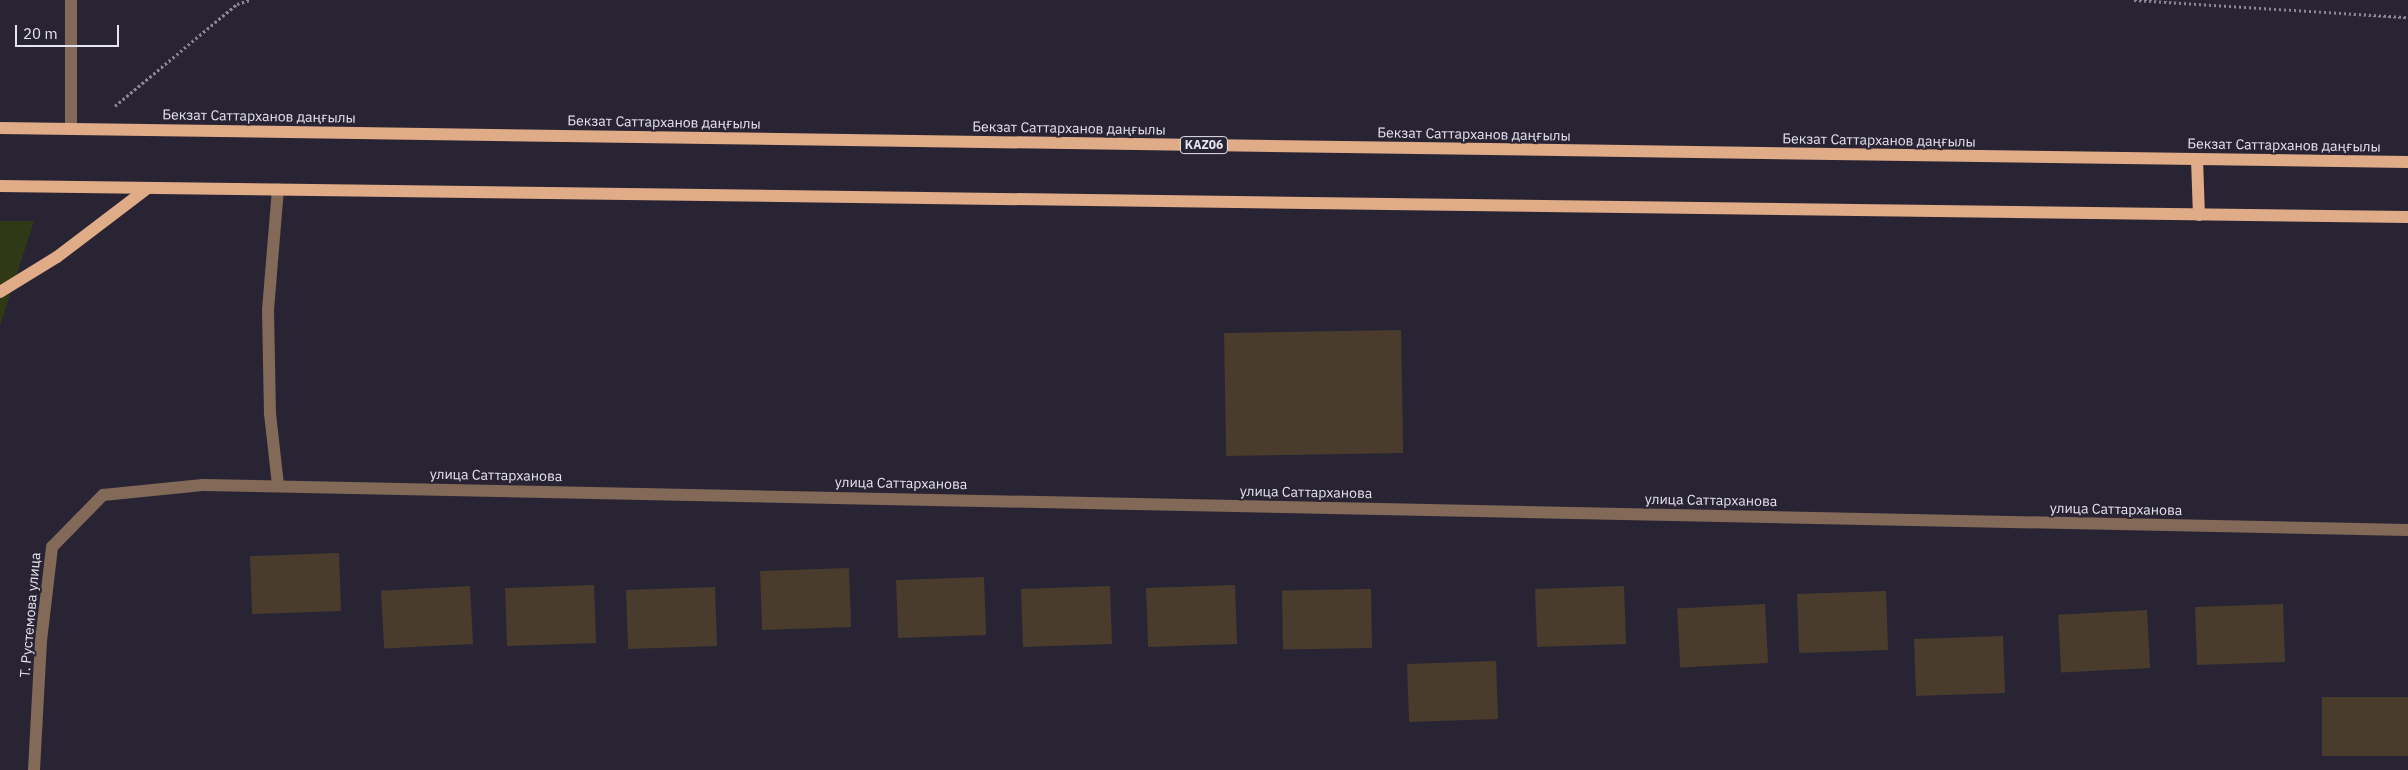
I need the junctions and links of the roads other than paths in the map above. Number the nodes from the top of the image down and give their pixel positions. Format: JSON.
{"nodes":[{"id":1,"x":71,"y":0,"type":"edge"},
{"id":2,"x":0,"y":128,"type":"edge"},
{"id":3,"x":71,"y":128,"type":"junction"},
{"id":4,"x":2197,"y":159,"type":"junction"},
{"id":5,"x":2408,"y":162,"type":"edge"},
{"id":6,"x":0,"y":186,"type":"edge"},
{"id":7,"x":148,"y":188,"type":"junction"},
{"id":8,"x":278,"y":189,"type":"junction"},
{"id":9,"x":2199,"y":215,"type":"junction"},
{"id":10,"x":2408,"y":217,"type":"edge"},
{"id":11,"x":0,"y":292,"type":"edge"},
{"id":12,"x":203,"y":484,"type":"joint"},
{"id":13,"x":278,"y":485,"type":"junction"},
{"id":14,"x":2408,"y":530,"type":"edge"},
{"id":15,"x":34,"y":770,"type":"edge"}],
"edges":[{"from":1,"to":3,"type":"street"},
{"from":2,"to":3,"type":"main road","name":"Бекзат Саттарханов даңғылы","number":"KАZ06"},
{"from":3,"to":4,"type":"main road","name":"Бекзат Саттарханов даңғылы","number":"KАZ06"},
{"from":4,"to":5,"type":"main road","name":"Бекзат Саттарханов даңғылы","number":"KАZ06"},
{"from":4,"to":9,"type":"main road"},
{"from":6,"to":7,"type":"main road"},
{"from":7,"to":8,"type":"main road"},
{"from":7,"to":11,"type":"main road"},
{"from":8,"to":9,"type":"main road"},
{"from":8,"to":13,"type":"street"},
{"from":9,"to":10,"type":"main road"},
{"from":12,"to":13,"type":"street","name":"улица Саттарханова"},
{"from":12,"to":15,"type":"street","name":"Т. Рустемова улица"},
{"from":13,"to":14,"type":"street","name":"улица Саттарханова"}]}
